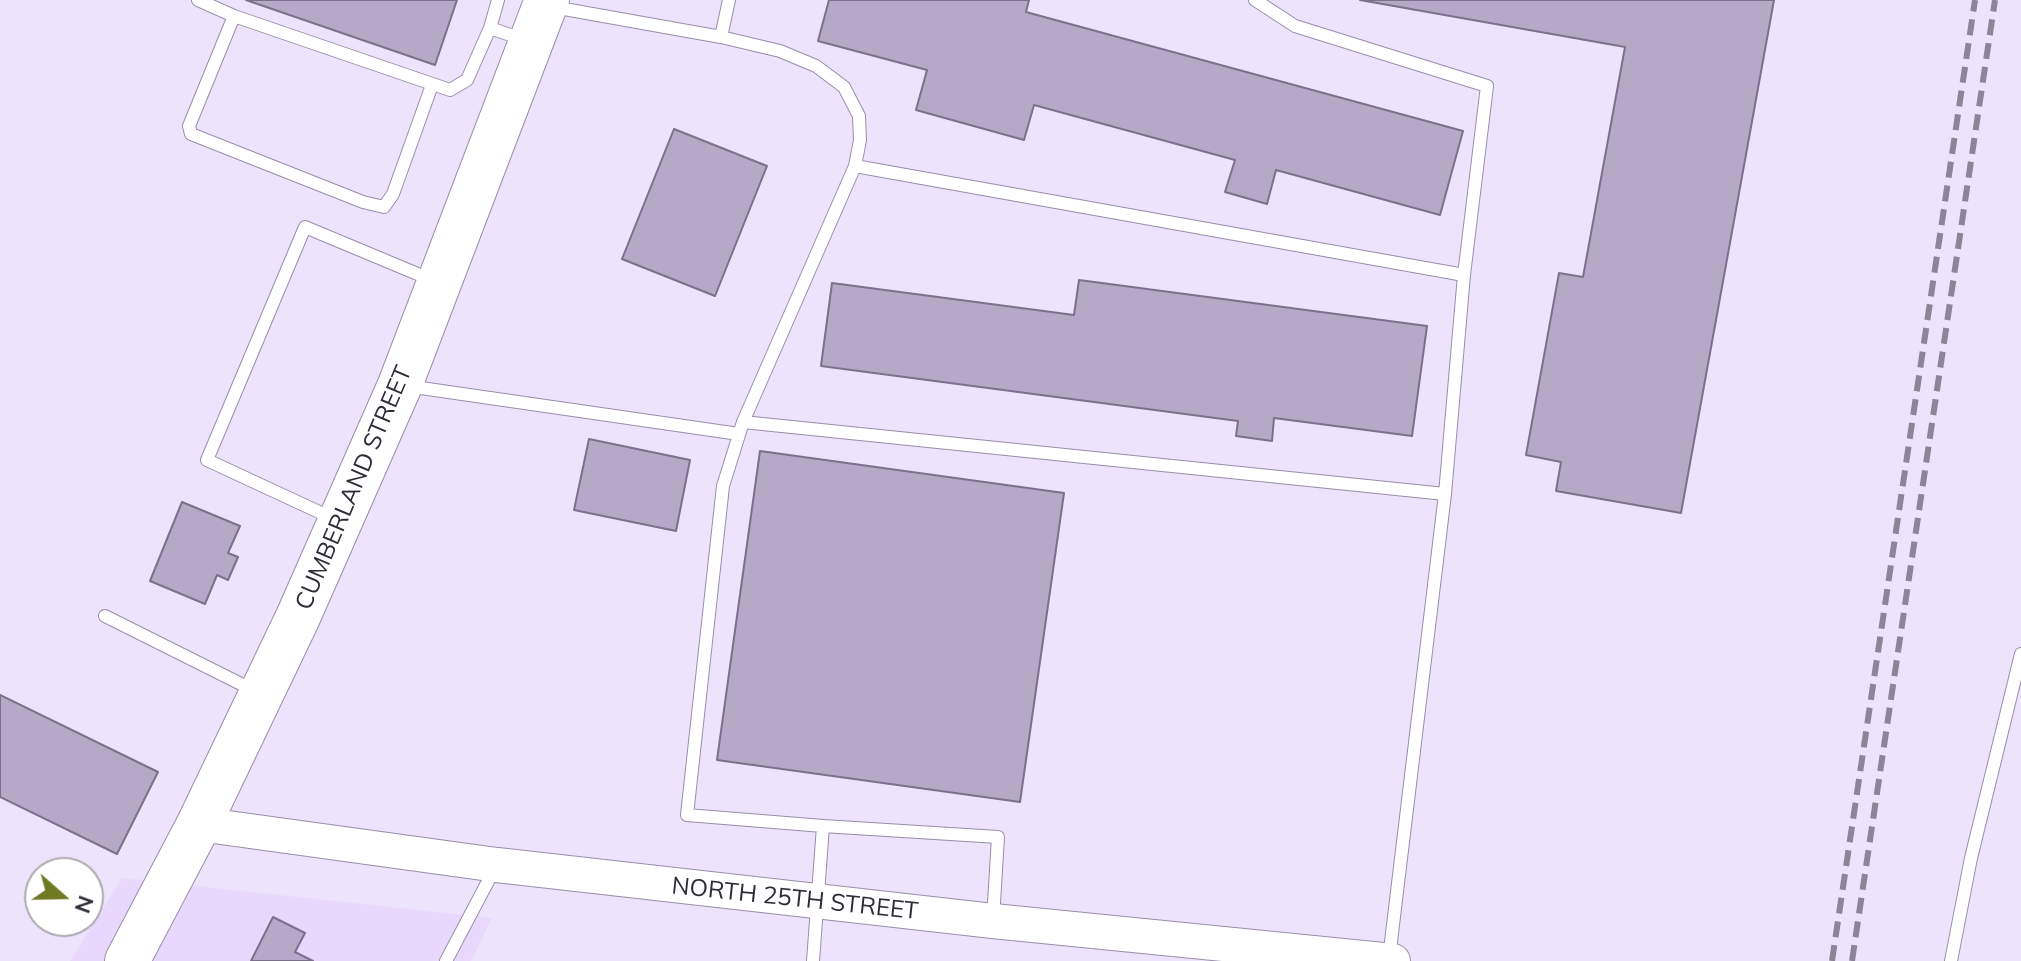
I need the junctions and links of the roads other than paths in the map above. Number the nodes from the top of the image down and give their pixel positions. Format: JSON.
{"nodes":[{"id":1,"x":198,"y":0,"type":"edge"},
{"id":2,"x":498,"y":0,"type":"edge"},
{"id":3,"x":729,"y":0,"type":"edge"},
{"id":4,"x":1255,"y":0,"type":"edge"},
{"id":5,"x":234,"y":16,"type":"junction"},
{"id":6,"x":542,"y":16,"type":"edge"},
{"id":7,"x":490,"y":28,"type":"junction"},
{"id":8,"x":721,"y":37,"type":"junction"},
{"id":9,"x":432,"y":85,"type":"junction"},
{"id":10,"x":855,"y":166,"type":"junction"},
{"id":11,"x":1464,"y":275,"type":"junction"},
{"id":12,"x":439,"y":283,"type":"junction"},
{"id":13,"x":400,"y":385,"type":"junction"},
{"id":14,"x":741,"y":428,"type":"junction"},
{"id":15,"x":1445,"y":494,"type":"junction"},
{"id":16,"x":340,"y":522,"type":"junction"},
{"id":17,"x":105,"y":616,"type":"dead end"},
{"id":18,"x":2021,"y":654,"type":"edge"},
{"id":19,"x":262,"y":694,"type":"junction"},
{"id":20,"x":199,"y":824,"type":"junction"},
{"id":21,"x":823,"y":826,"type":"junction"},
{"id":22,"x":497,"y":865,"type":"junction"},
{"id":23,"x":819,"y":901,"type":"junction"},
{"id":24,"x":993,"y":921,"type":"junction"},
{"id":25,"x":127,"y":961,"type":"edge"},
{"id":26,"x":446,"y":961,"type":"edge"},
{"id":27,"x":813,"y":961,"type":"edge"},
{"id":28,"x":1390,"y":961,"type":"edge"},
{"id":29,"x":1951,"y":961,"type":"edge"}],
"edges":[{"from":1,"to":5,"type":"lane"},
{"from":2,"to":7,"type":"lane"},
{"from":3,"to":8,"type":"lane"},
{"from":4,"to":11,"type":"lane"},
{"from":5,"to":9,"type":"lane"},
{"from":5,"to":9,"type":"lane"},
{"from":6,"to":7,"type":"lane"},
{"from":6,"to":8,"type":"lane"},
{"from":6,"to":12,"type":"highway","name":"CUMBERLAND STREET"},
{"from":7,"to":9,"type":"lane"},
{"from":8,"to":10,"type":"lane"},
{"from":10,"to":11,"type":"lane"},
{"from":10,"to":14,"type":"lane"},
{"from":11,"to":15,"type":"lane"},
{"from":12,"to":13,"type":"highway","name":"CUMBERLAND STREET"},
{"from":12,"to":16,"type":"lane"},
{"from":13,"to":14,"type":"lane"},
{"from":13,"to":16,"type":"highway","name":"CUMBERLAND STREET"},
{"from":14,"to":15,"type":"lane"},
{"from":14,"to":21,"type":"lane"},
{"from":15,"to":28,"type":"lane"},
{"from":16,"to":19,"type":"highway","name":"CUMBERLAND STREET"},
{"from":17,"to":19,"type":"lane"},
{"from":18,"to":29,"type":"lane"},
{"from":19,"to":20,"type":"highway","name":"CUMBERLAND STREET"},
{"from":20,"to":22,"type":"street","name":"NORTH 25TH STREET"},
{"from":20,"to":25,"type":"highway","name":"CUMBERLAND STREET"},
{"from":21,"to":23,"type":"lane"},
{"from":21,"to":24,"type":"lane"},
{"from":22,"to":23,"type":"street","name":"NORTH 25TH STREET"},
{"from":22,"to":26,"type":"lane"},
{"from":23,"to":24,"type":"street","name":"NORTH 25TH STREET"},
{"from":23,"to":27,"type":"lane"},
{"from":24,"to":28,"type":"street","name":"NORTH 25TH STREET"}]}
